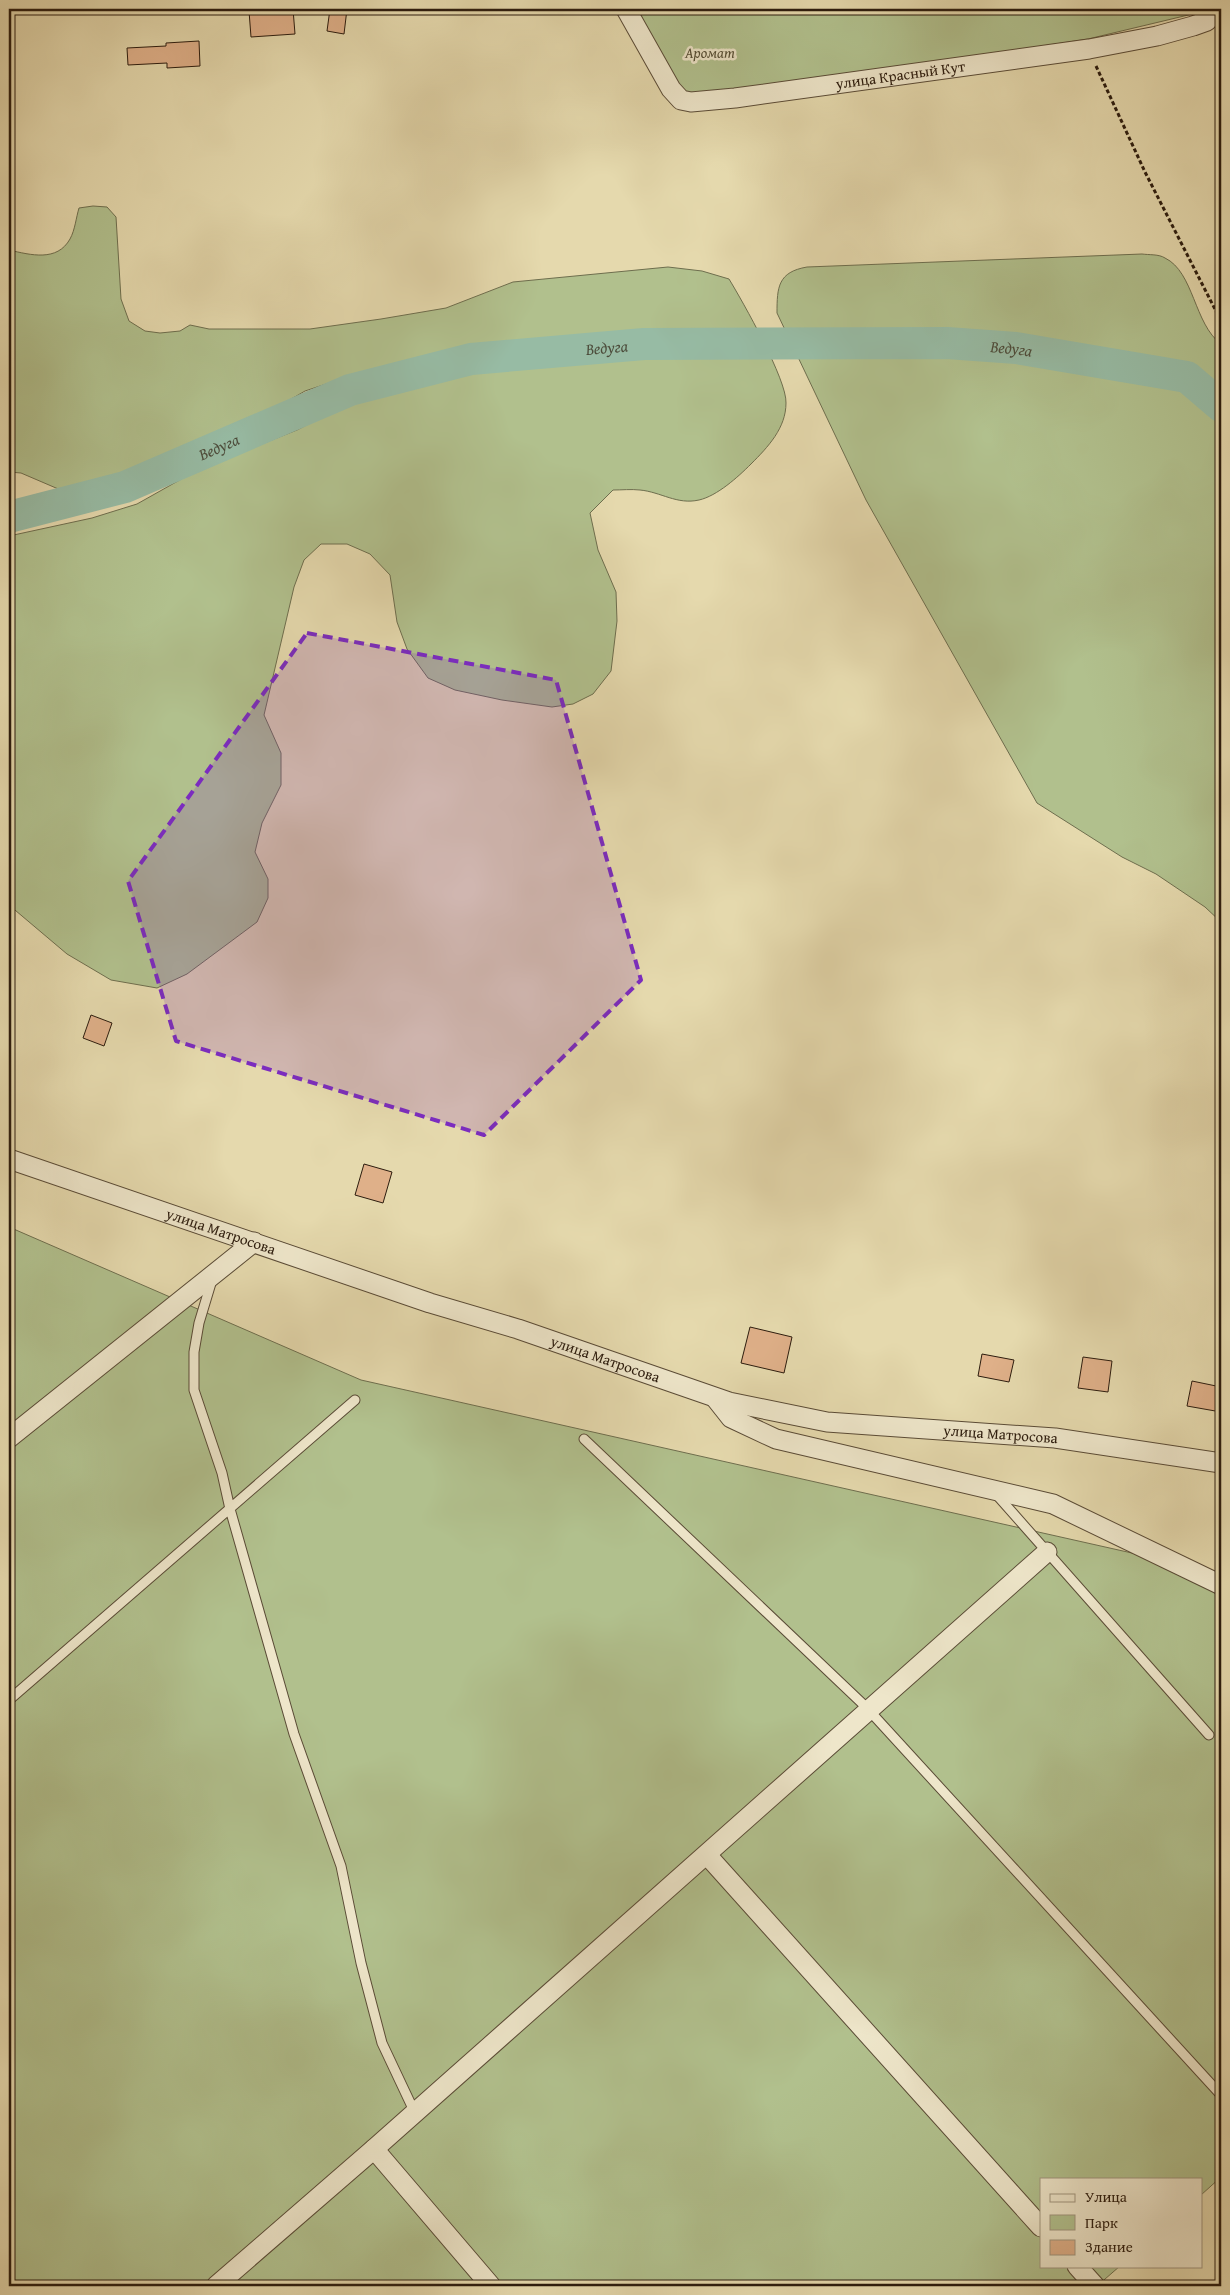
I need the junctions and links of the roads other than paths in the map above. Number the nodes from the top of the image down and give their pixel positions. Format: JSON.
{"nodes":[{"id":1,"x":626,"y":9,"type":"edge"},
{"id":2,"x":1215,"y":9,"type":"edge"},
{"id":3,"x":9,"y":1159,"type":"edge"},
{"id":4,"x":254,"y":1242,"type":"junction"},
{"id":5,"x":213,"y":1275,"type":"junction"},
{"id":6,"x":716,"y":1399,"type":"junction"},
{"id":7,"x":355,"y":1400,"type":"dead end"},
{"id":8,"x":9,"y":1438,"type":"edge"},
{"id":9,"x":584,"y":1439,"type":"dead end"},
{"id":10,"x":1221,"y":1463,"type":"edge"},
{"id":11,"x":992,"y":1490,"type":"junction"},
{"id":12,"x":230,"y":1509,"type":"junction"},
{"id":13,"x":1047,"y":1552,"type":"junction"},
{"id":14,"x":1221,"y":1585,"type":"edge"},
{"id":15,"x":9,"y":1700,"type":"edge"},
{"id":16,"x":869,"y":1711,"type":"junction"},
{"id":17,"x":1209,"y":1735,"type":"dead end"},
{"id":18,"x":707,"y":1855,"type":"junction"},
{"id":19,"x":1221,"y":2095,"type":"edge"},
{"id":20,"x":415,"y":2113,"type":"junction"},
{"id":21,"x":374,"y":2150,"type":"junction"},
{"id":22,"x":1040,"y":2226,"type":"edge"},
{"id":23,"x":1079,"y":2268,"type":"edge"},
{"id":24,"x":216,"y":2286,"type":"edge"},
{"id":25,"x":491,"y":2286,"type":"edge"},
{"id":26,"x":1095,"y":2286,"type":"edge"}],
"edges":[{"from":1,"to":2,"type":"street","name":"улица Красный Кут"},
{"from":3,"to":4,"type":"street","name":"улица Матросова"},
{"from":4,"to":5,"type":"street"},
{"from":4,"to":6,"type":"street","name":"улица Матросова"},
{"from":5,"to":8,"type":"street"},
{"from":5,"to":12,"type":"lane"},
{"from":6,"to":10,"type":"street","name":"улица Матросова"},
{"from":6,"to":11,"type":"street"},
{"from":7,"to":12,"type":"lane"},
{"from":9,"to":16,"type":"lane"},
{"from":11,"to":13,"type":"lane"},
{"from":11,"to":14,"type":"street"},
{"from":12,"to":15,"type":"lane"},
{"from":12,"to":20,"type":"lane"},
{"from":13,"to":16,"type":"street"},
{"from":13,"to":17,"type":"lane"},
{"from":16,"to":18,"type":"street"},
{"from":16,"to":19,"type":"lane"},
{"from":18,"to":20,"type":"street"},
{"from":18,"to":22,"type":"street"},
{"from":20,"to":21,"type":"street"},
{"from":21,"to":24,"type":"street"},
{"from":21,"to":25,"type":"street"},
{"from":23,"to":26,"type":"street"}]}
